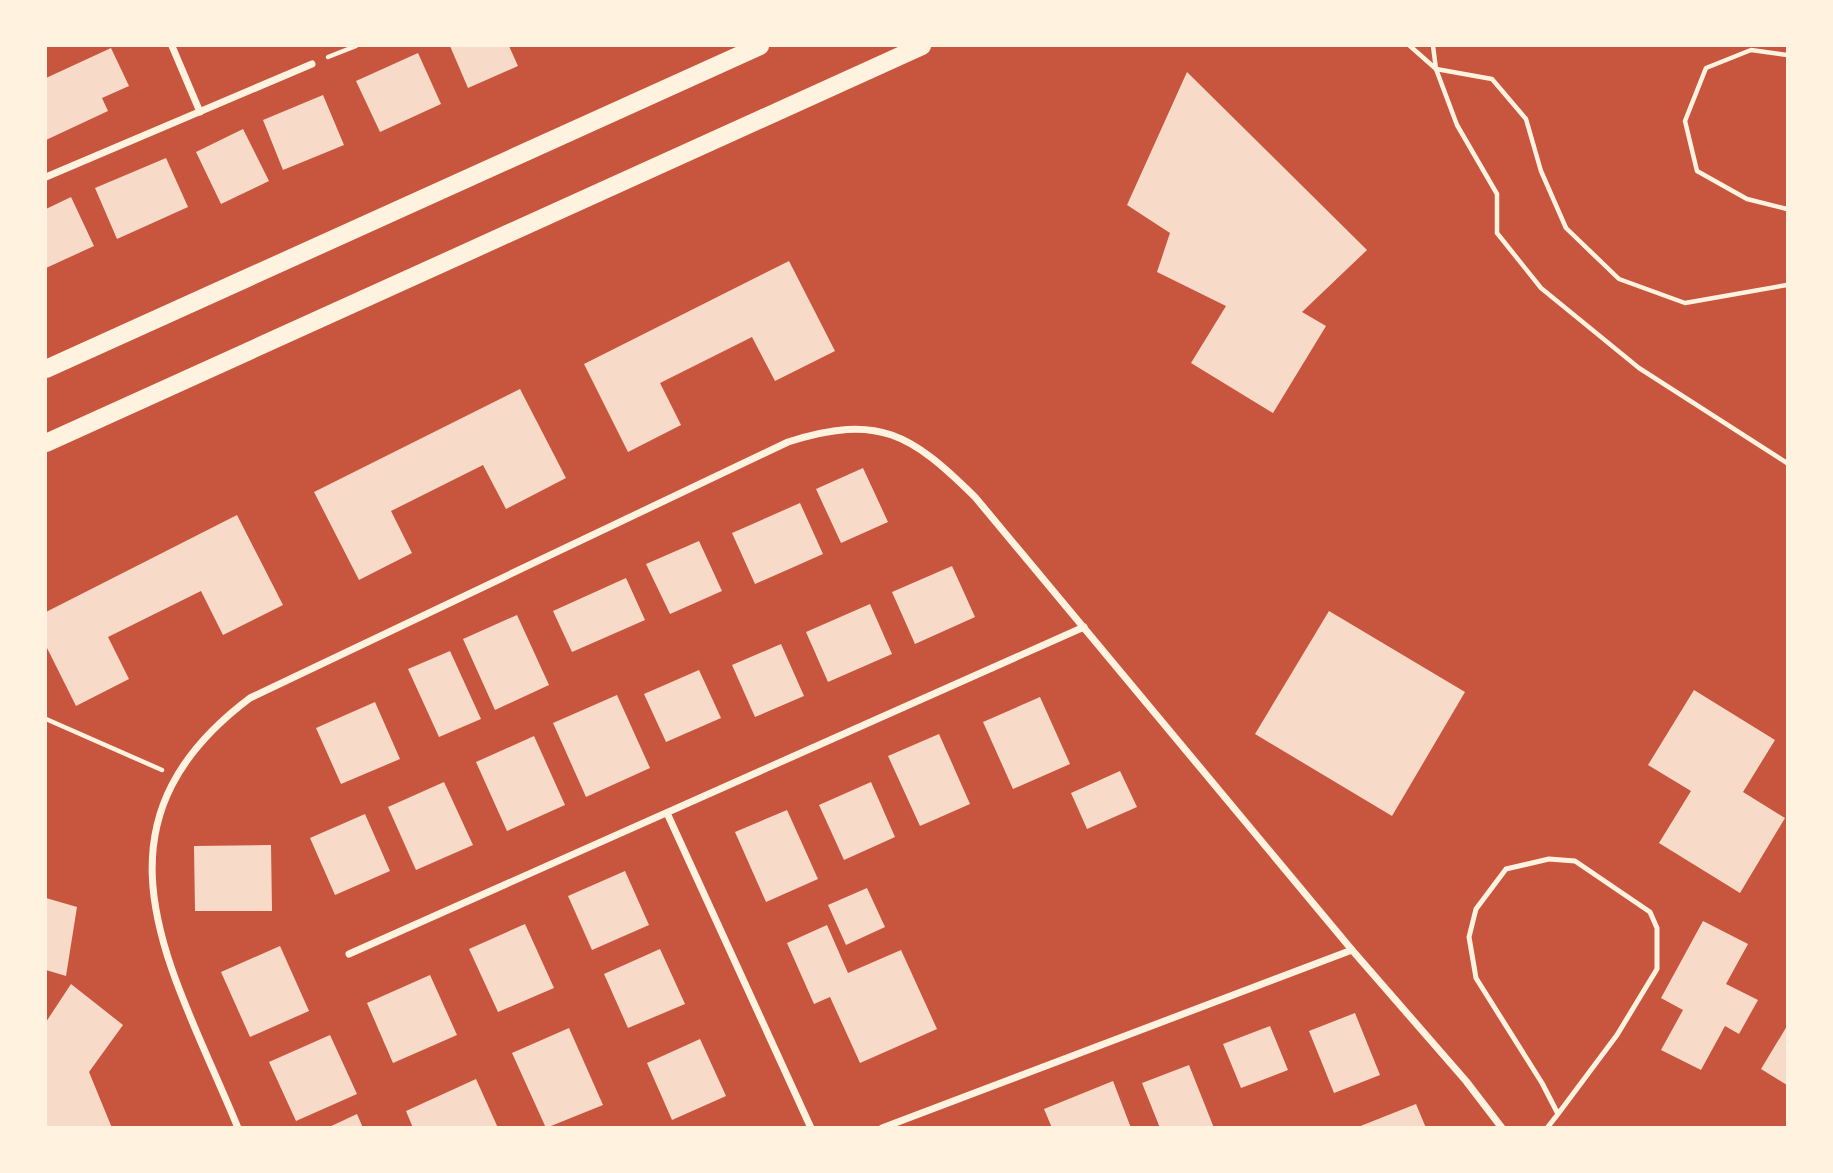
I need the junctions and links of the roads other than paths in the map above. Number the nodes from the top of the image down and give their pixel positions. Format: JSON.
{"nodes":[{"id":1,"x":172,"y":46,"type":"edge"},
{"id":2,"x":760,"y":46,"type":"edge"},
{"id":3,"x":922,"y":46,"type":"edge"},
{"id":4,"x":312,"y":64,"type":"road end"},
{"id":5,"x":200,"y":111,"type":"junction"},
{"id":6,"x":46,"y":177,"type":"edge"},
{"id":7,"x":46,"y":369,"type":"edge"},
{"id":8,"x":46,"y":443,"type":"edge"},
{"id":9,"x":1084,"y":627,"type":"junction"},
{"id":10,"x":667,"y":813,"type":"junction"},
{"id":11,"x":1352,"y":950,"type":"junction"},
{"id":12,"x":349,"y":954,"type":"dead end"},
{"id":13,"x":1558,"y":1114,"type":"junction"},
{"id":14,"x":238,"y":1128,"type":"edge"},
{"id":15,"x":811,"y":1128,"type":"edge"},
{"id":16,"x":882,"y":1128,"type":"edge"},
{"id":17,"x":1502,"y":1128,"type":"edge"},
{"id":18,"x":1547,"y":1128,"type":"edge"}],
"edges":[{"from":1,"to":5,"type":"street"},
{"from":2,"to":7,"type":"main road"},
{"from":3,"to":8,"type":"main road"},
{"from":4,"to":5,"type":"street"},
{"from":5,"to":6,"type":"street"},
{"from":9,"to":10,"type":"street"},
{"from":9,"to":11,"type":"street"},
{"from":9,"to":14,"type":"street"},
{"from":10,"to":12,"type":"street"},
{"from":10,"to":15,"type":"street"},
{"from":11,"to":16,"type":"street"},
{"from":11,"to":17,"type":"street"},
{"from":13,"to":13,"type":"lane"},
{"from":13,"to":18,"type":"lane"}]}
